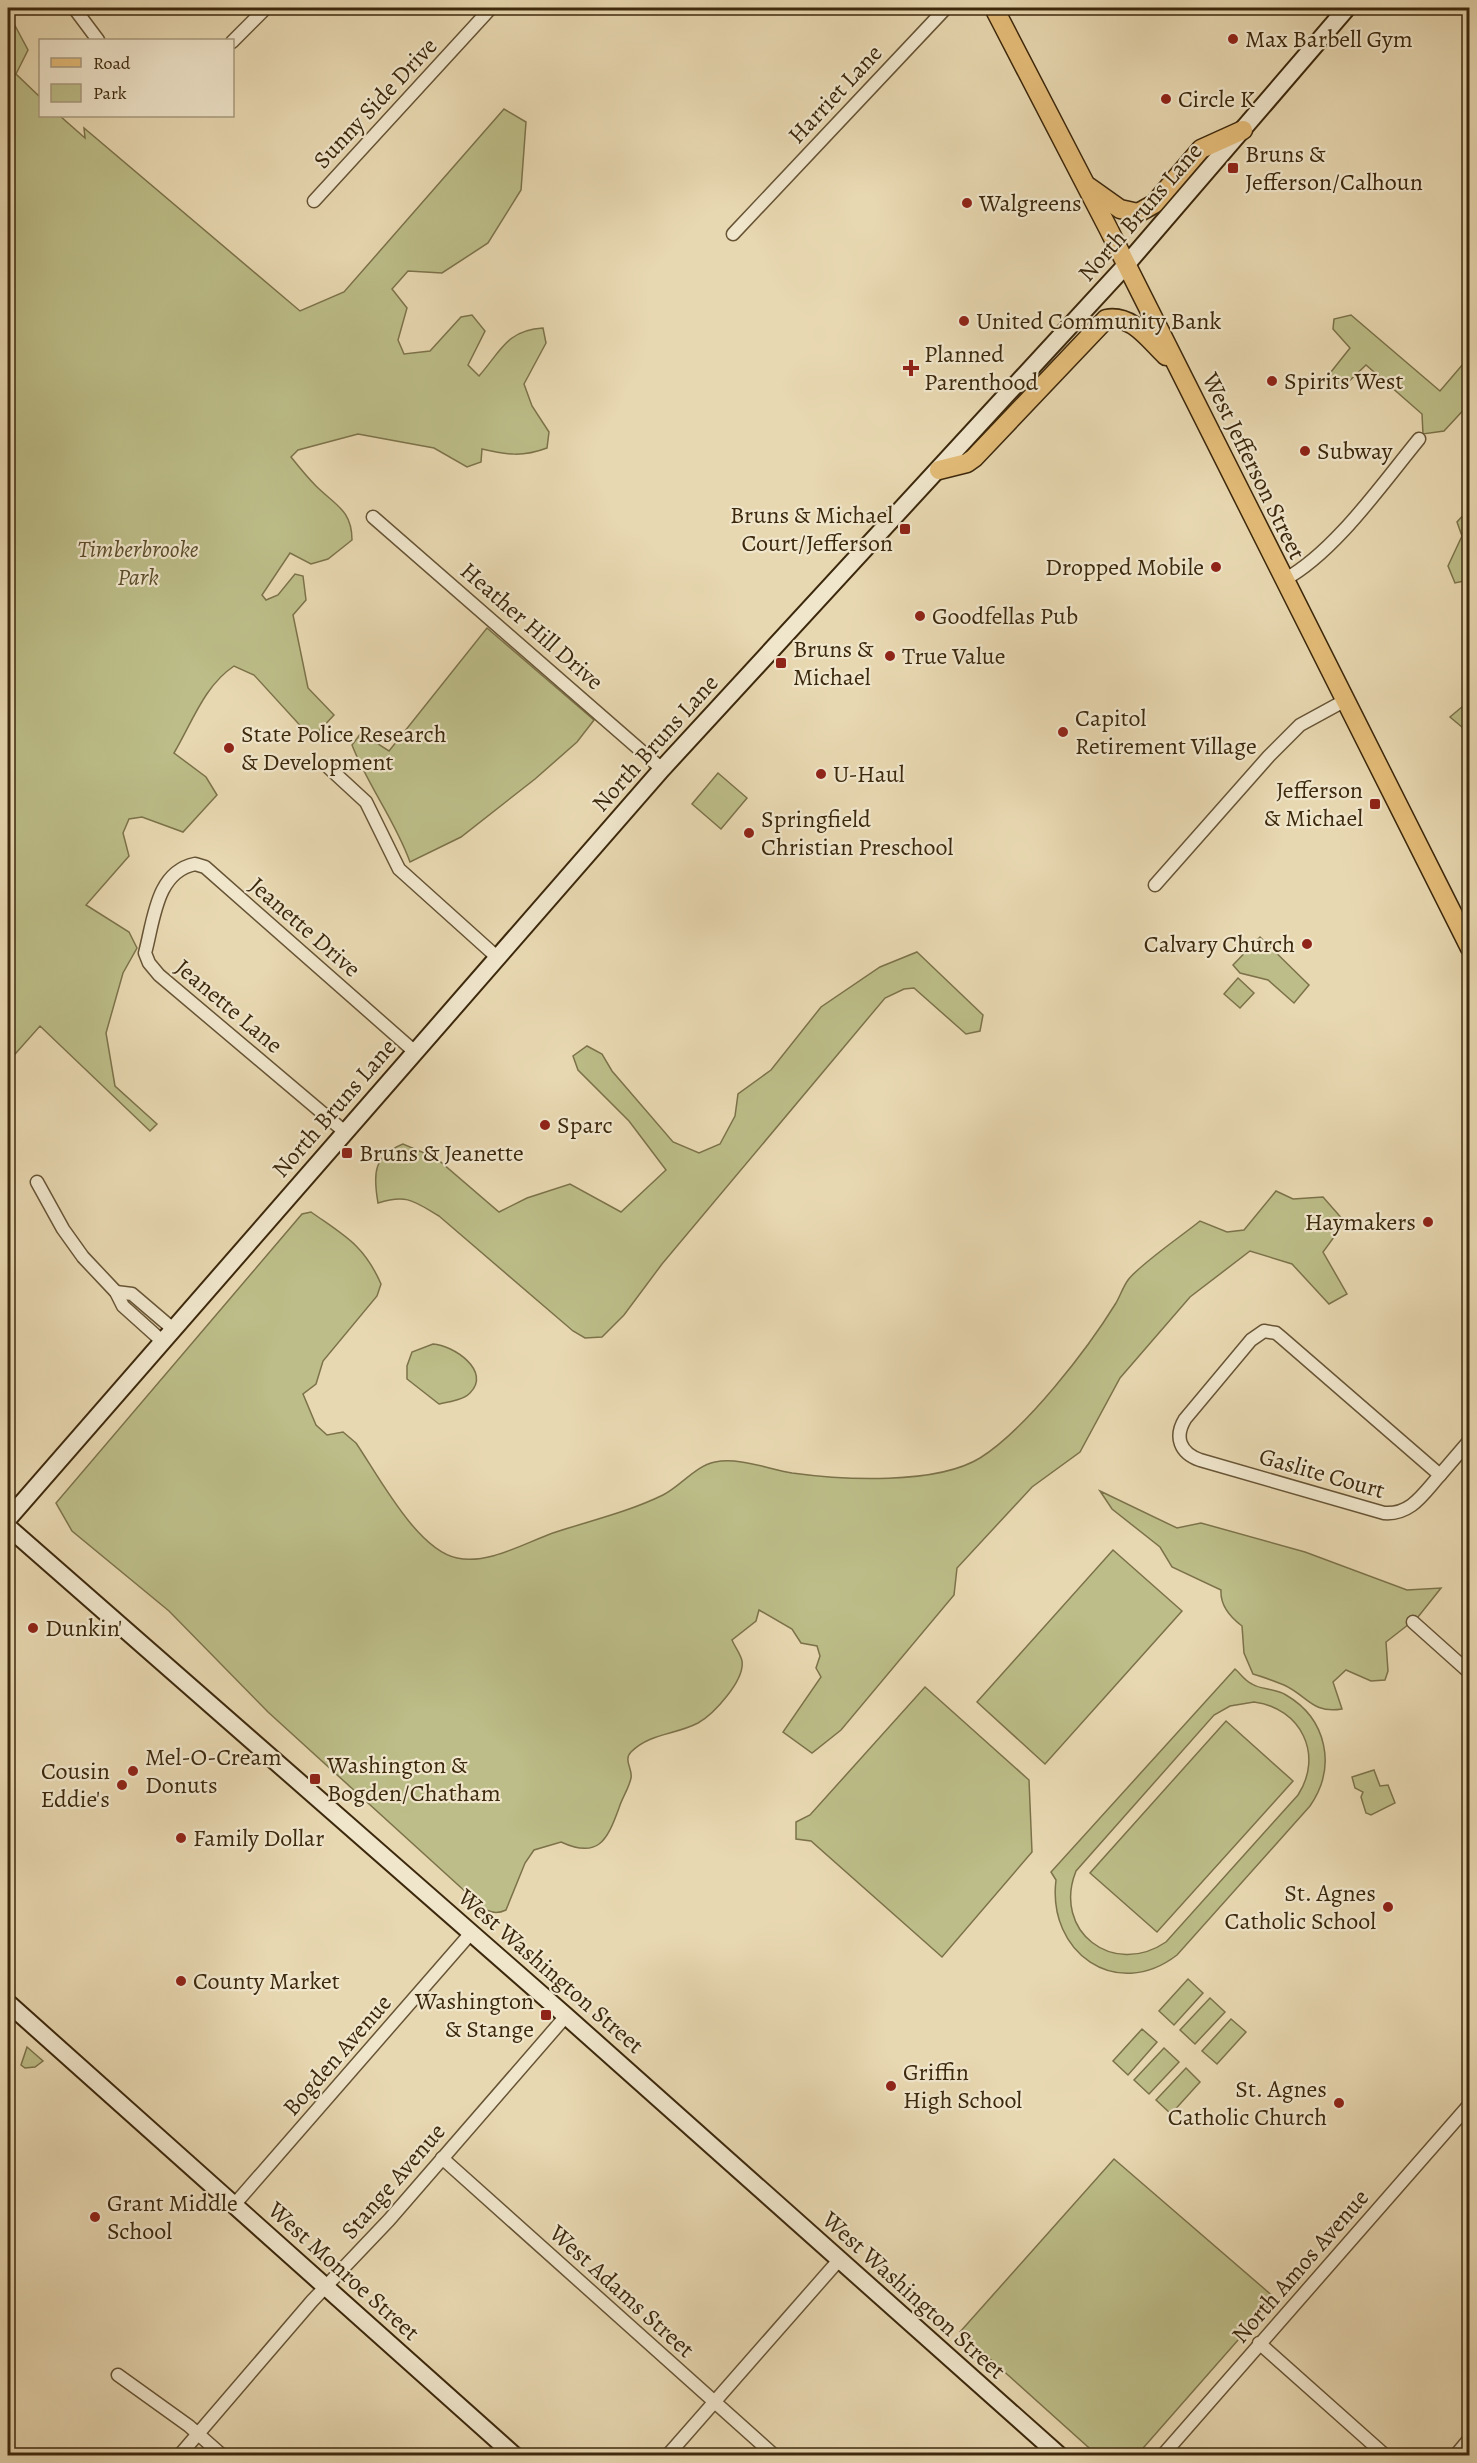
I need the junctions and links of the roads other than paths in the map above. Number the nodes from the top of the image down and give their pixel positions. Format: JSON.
{"nodes":[{"id":1,"x":74,"y":8,"type":"edge"},
{"id":2,"x":266,"y":8,"type":"edge"},
{"id":3,"x":490,"y":8,"type":"edge"},
{"id":4,"x":946,"y":8,"type":"edge"},
{"id":5,"x":994,"y":8,"type":"edge"},
{"id":6,"x":1347,"y":8,"type":"edge"},
{"id":7,"x":97,"y":39,"type":"edge"},
{"id":8,"x":234,"y":40,"type":"edge"},
{"id":9,"x":1243,"y":130,"type":"junction"},
{"id":10,"x":1084,"y":184,"type":"junction"},
{"id":11,"x":314,"y":201,"type":"dead end"},
{"id":12,"x":733,"y":234,"type":"dead end"},
{"id":13,"x":1126,"y":265,"type":"junction"},
{"id":14,"x":1178,"y":368,"type":"junction"},
{"id":15,"x":1419,"y":439,"type":"dead end"},
{"id":16,"x":939,"y":470,"type":"junction"},
{"id":17,"x":373,"y":517,"type":"dead end"},
{"id":18,"x":1284,"y":580,"type":"junction"},
{"id":19,"x":1344,"y":701,"type":"junction"},
{"id":20,"x":327,"y":766,"type":"dead end"},
{"id":21,"x":662,"y":769,"type":"junction"},
{"id":22,"x":163,"y":885,"type":"joint"},
{"id":23,"x":1155,"y":885,"type":"dead end"},
{"id":24,"x":1470,"y":948,"type":"edge"},
{"id":25,"x":498,"y":958,"type":"junction"},
{"id":26,"x":415,"y":1052,"type":"junction"},
{"id":27,"x":345,"y":1132,"type":"junction"},
{"id":28,"x":37,"y":1182,"type":"dead end"},
{"id":29,"x":168,"y":1335,"type":"junction"},
{"id":30,"x":1470,"y":1440,"type":"edge"},
{"id":31,"x":1440,"y":1475,"type":"junction"},
{"id":32,"x":8,"y":1519,"type":"edge"},
{"id":33,"x":8,"y":1527,"type":"edge"},
{"id":34,"x":1413,"y":1622,"type":"dead end"},
{"id":35,"x":1470,"y":1673,"type":"edge"},
{"id":36,"x":471,"y":1933,"type":"junction"},
{"id":37,"x":8,"y":2002,"type":"edge"},
{"id":38,"x":566,"y":2016,"type":"junction"},
{"id":39,"x":1470,"y":2104,"type":"edge"},
{"id":40,"x":441,"y":2158,"type":"junction"},
{"id":41,"x":234,"y":2205,"type":"junction"},
{"id":42,"x":839,"y":2260,"type":"junction"},
{"id":43,"x":326,"y":2288,"type":"junction"},
{"id":44,"x":1259,"y":2343,"type":"junction"},
{"id":45,"x":118,"y":2375,"type":"dead end"},
{"id":46,"x":714,"y":2401,"type":"junction"},
{"id":47,"x":198,"y":2434,"type":"junction"},
{"id":48,"x":1470,"y":2438,"type":"edge"},
{"id":49,"x":180,"y":2456,"type":"edge"},
{"id":50,"x":223,"y":2456,"type":"edge"},
{"id":51,"x":515,"y":2456,"type":"edge"},
{"id":52,"x":667,"y":2456,"type":"edge"},
{"id":53,"x":775,"y":2456,"type":"edge"},
{"id":54,"x":1059,"y":2456,"type":"edge"},
{"id":55,"x":1162,"y":2456,"type":"edge"},
{"id":56,"x":1386,"y":2456,"type":"edge"},
{"id":57,"x":1455,"y":2456,"type":"edge"}],
"edges":[{"from":1,"to":7,"type":"street"},
{"from":2,"to":8,"type":"street"},
{"from":3,"to":11,"type":"street","name":"Sunny Side Drive"},
{"from":4,"to":12,"type":"street","name":"Harriet Lane"},
{"from":5,"to":10,"type":"main road","name":"West Jefferson Street"},
{"from":6,"to":9,"type":"street","name":"North Bruns Lane"},
{"from":9,"to":10,"type":"main road"},
{"from":9,"to":13,"type":"street","name":"North Bruns Lane"},
{"from":10,"to":13,"type":"main road","name":"West Jefferson Street"},
{"from":13,"to":14,"type":"main road","name":"West Jefferson Street"},
{"from":13,"to":16,"type":"street","name":"North Bruns Lane"},
{"from":14,"to":16,"type":"main road"},
{"from":14,"to":18,"type":"main road","name":"West Jefferson Street"},
{"from":15,"to":18,"type":"street"},
{"from":16,"to":21,"type":"street","name":"North Bruns Lane"},
{"from":17,"to":21,"type":"street","name":"Heather Hill Drive"},
{"from":18,"to":19,"type":"main road","name":"West Jefferson Street"},
{"from":19,"to":23,"type":"street"},
{"from":19,"to":24,"type":"main road","name":"West Jefferson Street"},
{"from":20,"to":25,"type":"street"},
{"from":21,"to":25,"type":"street","name":"North Bruns Lane"},
{"from":22,"to":26,"type":"street","name":"Jeanette Drive"},
{"from":22,"to":27,"type":"street","name":"Jeanette Lane"},
{"from":25,"to":26,"type":"street","name":"North Bruns Lane"},
{"from":26,"to":27,"type":"street","name":"North Bruns Lane"},
{"from":27,"to":29,"type":"street","name":"North Bruns Lane"},
{"from":28,"to":29,"type":"street"},
{"from":29,"to":32,"type":"street","name":"North Bruns Lane"},
{"from":30,"to":31,"type":"street"},
{"from":31,"to":31,"type":"street","name":"Gaslite Court"},
{"from":33,"to":36,"type":"street","name":"West Washington Street"},
{"from":34,"to":35,"type":"street"},
{"from":36,"to":38,"type":"street","name":"West Washington Street"},
{"from":36,"to":41,"type":"street","name":"Bogden Avenue"},
{"from":37,"to":41,"type":"street","name":"West Monroe Street"},
{"from":38,"to":40,"type":"street","name":"Stange Avenue"},
{"from":38,"to":42,"type":"street","name":"West Washington Street"},
{"from":39,"to":44,"type":"street","name":"North Amos Avenue"},
{"from":40,"to":43,"type":"street","name":"Stange Avenue"},
{"from":40,"to":46,"type":"street","name":"West Adams Street"},
{"from":41,"to":43,"type":"street","name":"West Monroe Street"},
{"from":42,"to":46,"type":"street"},
{"from":42,"to":54,"type":"street","name":"West Washington Street"},
{"from":43,"to":47,"type":"street","name":"Stange Avenue"},
{"from":43,"to":51,"type":"street","name":"West Monroe Street"},
{"from":44,"to":55,"type":"street","name":"North Amos Avenue"},
{"from":44,"to":56,"type":"street"},
{"from":45,"to":47,"type":"street"},
{"from":46,"to":52,"type":"street"},
{"from":46,"to":53,"type":"street","name":"West Adams Street"},
{"from":47,"to":49,"type":"street","name":"Stange Avenue"},
{"from":47,"to":50,"type":"street"},
{"from":48,"to":57,"type":"street"}]}
